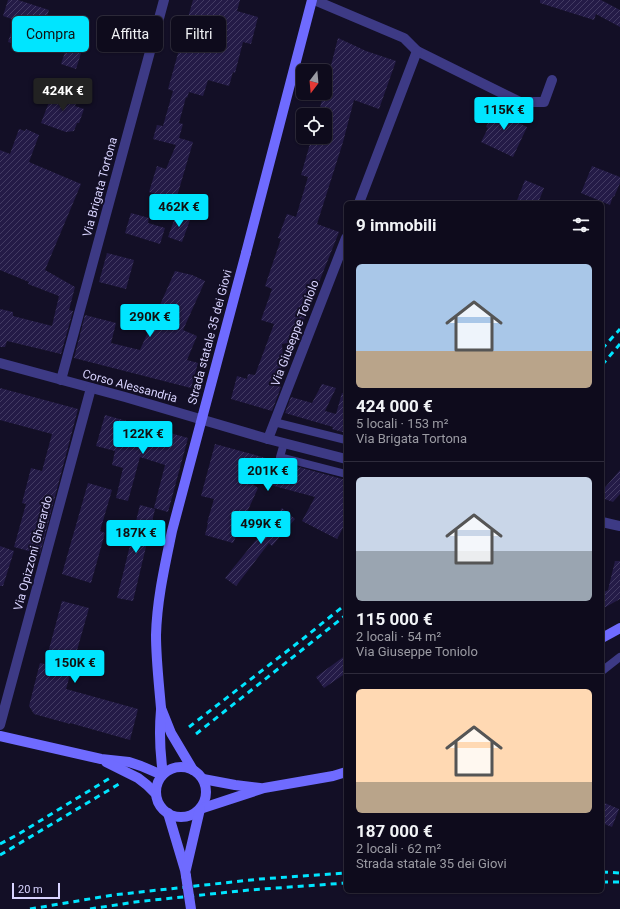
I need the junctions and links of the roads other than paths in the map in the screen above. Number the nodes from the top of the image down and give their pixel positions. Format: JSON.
{"nodes":[{"id":1,"x":164,"y":0,"type":"edge"},
{"id":2,"x":313,"y":0,"type":"edge"},
{"id":3,"x":417,"y":51,"type":"junction"},
{"id":4,"x":552,"y":80,"type":"dead end"},
{"id":5,"x":360,"y":201,"type":"edge"},
{"id":6,"x":344,"y":243,"type":"edge"},
{"id":7,"x":0,"y":363,"type":"edge"},
{"id":8,"x":61,"y":380,"type":"junction"},
{"id":9,"x":91,"y":388,"type":"junction"},
{"id":10,"x":274,"y":422,"type":"junction"},
{"id":11,"x":268,"y":438,"type":"junction"},
{"id":12,"x":344,"y":440,"type":"edge"},
{"id":13,"x":284,"y":443,"type":"junction"},
{"id":14,"x":344,"y":458,"type":"edge"},
{"id":15,"x":344,"y":473,"type":"edge"},
{"id":16,"x":604,"y":522,"type":"edge"},
{"id":17,"x":620,"y":526,"type":"edge"},
{"id":18,"x":620,"y":628,"type":"edge"},
{"id":19,"x":604,"y":637,"type":"edge"},
{"id":20,"x":620,"y":657,"type":"edge"},
{"id":21,"x":604,"y":669,"type":"edge"},
{"id":22,"x":161,"y":708,"type":"junction"},
{"id":23,"x":0,"y":725,"type":"edge"},
{"id":24,"x":0,"y":736,"type":"edge"},
{"id":25,"x":101,"y":759,"type":"junction"},
{"id":26,"x":193,"y":770,"type":"junction"},
{"id":27,"x":344,"y":773,"type":"edge"},
{"id":28,"x":163,"y":775,"type":"junction"},
{"id":29,"x":203,"y":779,"type":"junction"},
{"id":30,"x":264,"y":788,"type":"junction"},
{"id":31,"x":156,"y":794,"type":"junction"},
{"id":32,"x":200,"y":809,"type":"junction"},
{"id":33,"x":168,"y":813,"type":"junction"},
{"id":34,"x":186,"y":873,"type":"junction"},
{"id":35,"x":191,"y":909,"type":"edge"}],
"edges":[{"from":1,"to":8,"type":"street","name":"Via Brigata Tortona"},
{"from":2,"to":3,"type":"street"},
{"from":2,"to":22,"type":"main road","name":"Strada statale 35 dei Giovi","bridge":true},
{"from":3,"to":4,"type":"street"},
{"from":3,"to":5,"type":"street"},
{"from":6,"to":10,"type":"street","name":"Via Giuseppe Toniolo"},
{"from":7,"to":8,"type":"street","name":"Corso Alessandria"},
{"from":8,"to":9,"type":"street","name":"Corso Alessandria"},
{"from":9,"to":11,"type":"street","name":"Corso Alessandria"},
{"from":9,"to":23,"type":"street","name":"Via Opizzoni Gherardo"},
{"from":10,"to":11,"type":"street","name":"Via Giuseppe Toniolo"},
{"from":10,"to":12,"type":"lane"},
{"from":11,"to":13,"type":"street","name":"Corso Alessandria"},
{"from":13,"to":14,"type":"street","name":"Corso Alessandria"},
{"from":13,"to":15,"type":"lane"},
{"from":16,"to":17,"type":"street"},
{"from":18,"to":19,"type":"main road"},
{"from":20,"to":21,"type":"lane"},
{"from":22,"to":26,"type":"main road","name":"Strada statale 35 dei Giovi"},
{"from":22,"to":28,"type":"main road","name":"Strada statale 35 dei Giovi"},
{"from":24,"to":25,"type":"main road"},
{"from":25,"to":28,"type":"main road"},
{"from":25,"to":31,"type":"main road"},
{"from":26,"to":28,"type":"main road"},
{"from":26,"to":29,"type":"main road"},
{"from":27,"to":30,"type":"main road"},
{"from":28,"to":31,"type":"main road"},
{"from":29,"to":30,"type":"main road"},
{"from":29,"to":32,"type":"main road"},
{"from":30,"to":32,"type":"main road"},
{"from":31,"to":33,"type":"main road"},
{"from":32,"to":33,"type":"main road"},
{"from":32,"to":34,"type":"main road"},
{"from":33,"to":34,"type":"main road"},
{"from":34,"to":35,"type":"main road","bridge":true}]}
